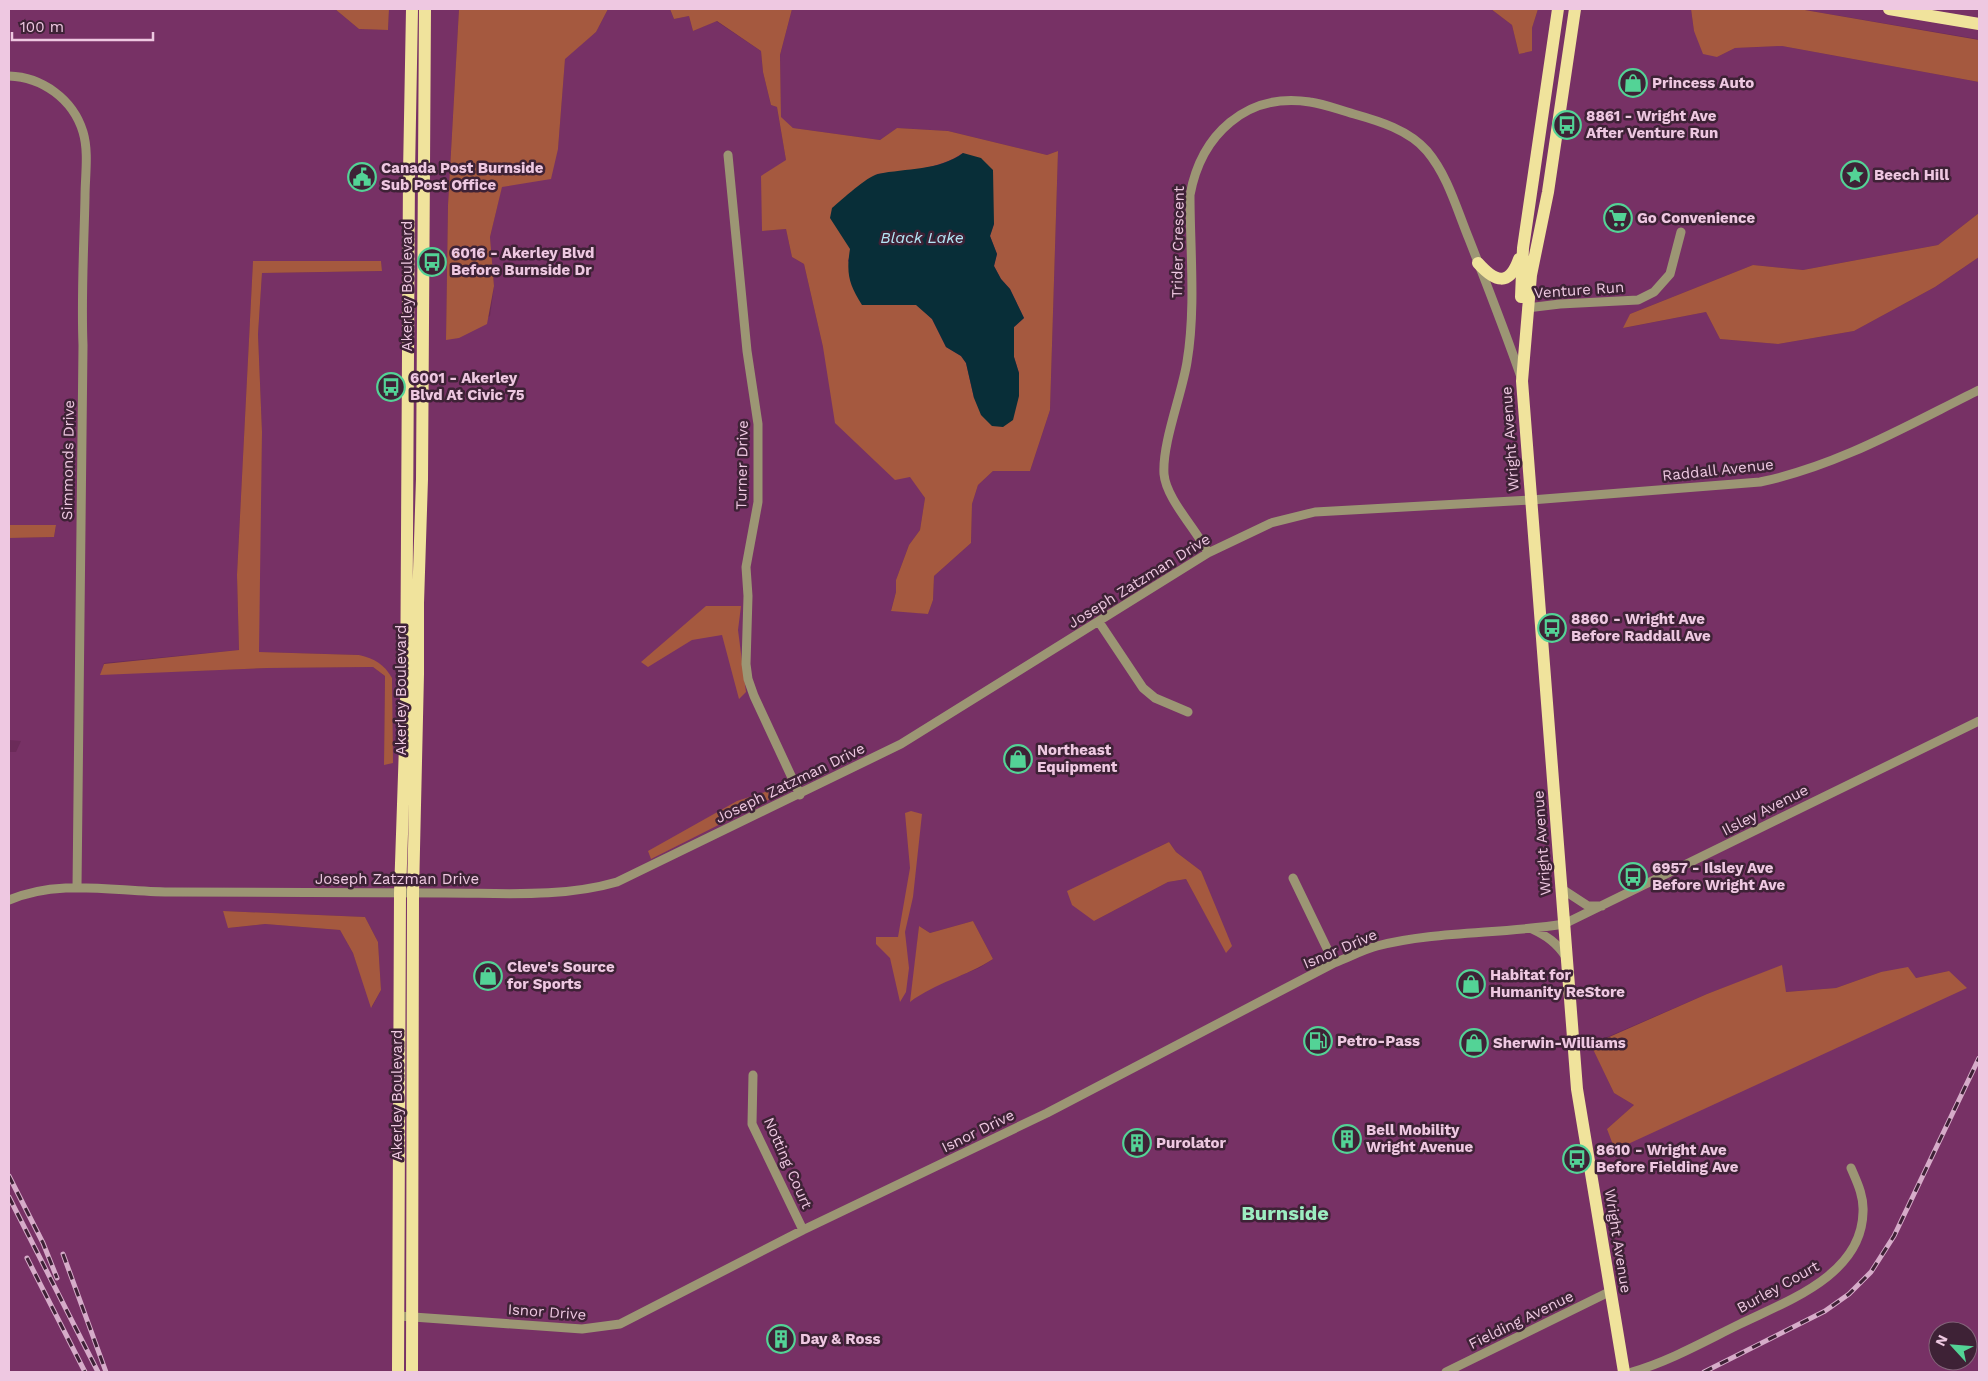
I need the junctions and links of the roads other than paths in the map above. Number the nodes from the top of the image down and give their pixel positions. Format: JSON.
{"nodes":[{"id":1,"x":412,"y":9,"type":"edge"},
{"id":2,"x":425,"y":9,"type":"edge"},
{"id":3,"x":1558,"y":9,"type":"edge"},
{"id":4,"x":1889,"y":9,"type":"edge"},
{"id":5,"x":1577,"y":12,"type":"edge"},
{"id":6,"x":1979,"y":24,"type":"edge"},
{"id":7,"x":9,"y":76,"type":"edge"},
{"id":8,"x":728,"y":155,"type":"dead end"},
{"id":9,"x":1534,"y":171,"type":"junction"},
{"id":10,"x":1548,"y":192,"type":"junction"},
{"id":11,"x":1681,"y":232,"type":"dead end"},
{"id":12,"x":1523,"y":248,"type":"junction"},
{"id":13,"x":1478,"y":263,"type":"junction"},
{"id":14,"x":1527,"y":308,"type":"junction"},
{"id":15,"x":1522,"y":381,"type":"junction"},
{"id":16,"x":1979,"y":390,"type":"edge"},
{"id":17,"x":1531,"y":500,"type":"junction"},
{"id":18,"x":1208,"y":553,"type":"junction"},
{"id":19,"x":1098,"y":622,"type":"junction"},
{"id":20,"x":1188,"y":712,"type":"dead end"},
{"id":21,"x":1979,"y":721,"type":"edge"},
{"id":22,"x":800,"y":795,"type":"junction"},
{"id":23,"x":1293,"y":878,"type":"dead end"},
{"id":24,"x":77,"y":888,"type":"junction"},
{"id":25,"x":1562,"y":889,"type":"junction"},
{"id":26,"x":407,"y":893,"type":"junction"},
{"id":27,"x":9,"y":900,"type":"edge"},
{"id":28,"x":1605,"y":906,"type":"junction"},
{"id":29,"x":1564,"y":924,"type":"junction"},
{"id":30,"x":1532,"y":929,"type":"junction"},
{"id":31,"x":1566,"y":957,"type":"junction"},
{"id":32,"x":1334,"y":964,"type":"junction"},
{"id":33,"x":752,"y":1075,"type":"dead end"},
{"id":34,"x":1851,"y":1168,"type":"dead end"},
{"id":35,"x":803,"y":1230,"type":"junction"},
{"id":36,"x":1609,"y":1292,"type":"junction"},
{"id":37,"x":399,"y":1316,"type":"junction"},
{"id":38,"x":413,"y":1316,"type":"junction"},
{"id":39,"x":398,"y":1372,"type":"edge"},
{"id":40,"x":412,"y":1372,"type":"edge"},
{"id":41,"x":1446,"y":1372,"type":"edge"},
{"id":42,"x":1624,"y":1372,"type":"edge"},
{"id":43,"x":1632,"y":1372,"type":"edge"}],
"edges":[{"from":1,"to":26,"type":"main road","name":"Akerley Boulevard"},
{"from":2,"to":26,"type":"main road","name":"Akerley Boulevard"},
{"from":3,"to":9,"type":"main road","name":"Wright Avenue"},
{"from":4,"to":6,"type":"main road"},
{"from":5,"to":10,"type":"main road","name":"Wright Avenue"},
{"from":7,"to":24,"type":"street","name":"Simmonds Drive"},
{"from":8,"to":22,"type":"street","name":"Turner Drive"},
{"from":9,"to":10,"type":"main road"},
{"from":9,"to":12,"type":"main road","name":"Wright Avenue"},
{"from":10,"to":14,"type":"main road","name":"Wright Avenue"},
{"from":11,"to":14,"type":"street","name":"Venture Run"},
{"from":12,"to":13,"type":"main road"},
{"from":12,"to":14,"type":"main road","name":"Wright Avenue"},
{"from":13,"to":15,"type":"street","name":"Trider Crescent"},
{"from":13,"to":18,"type":"street","name":"Trider Crescent"},
{"from":14,"to":15,"type":"main road","name":"Wright Avenue"},
{"from":15,"to":17,"type":"main road","name":"Wright Avenue"},
{"from":16,"to":17,"type":"street","name":"Raddall Avenue"},
{"from":17,"to":18,"type":"street","name":"Joseph Zatzman Drive"},
{"from":17,"to":25,"type":"main road","name":"Wright Avenue"},
{"from":18,"to":19,"type":"street","name":"Joseph Zatzman Drive"},
{"from":19,"to":20,"type":"street"},
{"from":19,"to":22,"type":"street","name":"Joseph Zatzman Drive"},
{"from":21,"to":28,"type":"street","name":"Ilsley Avenue"},
{"from":22,"to":26,"type":"street","name":"Joseph Zatzman Drive"},
{"from":23,"to":32,"type":"street"},
{"from":24,"to":26,"type":"street","name":"Joseph Zatzman Drive"},
{"from":24,"to":27,"type":"street","name":"Joseph Zatzman Drive"},
{"from":25,"to":28,"type":"street"},
{"from":25,"to":29,"type":"main road","name":"Wright Avenue"},
{"from":26,"to":37,"type":"main road","name":"Akerley Boulevard"},
{"from":26,"to":38,"type":"main road","name":"Akerley Boulevard"},
{"from":28,"to":29,"type":"street","name":"Ilsley Avenue"},
{"from":29,"to":30,"type":"street","name":"Isnor Drive"},
{"from":29,"to":31,"type":"main road","name":"Wright Avenue"},
{"from":30,"to":31,"type":"street"},
{"from":30,"to":32,"type":"street","name":"Isnor Drive"},
{"from":31,"to":36,"type":"main road","name":"Wright Avenue"},
{"from":32,"to":35,"type":"street","name":"Isnor Drive"},
{"from":33,"to":35,"type":"street","name":"Notting Court"},
{"from":34,"to":43,"type":"street","name":"Burley Court"},
{"from":35,"to":38,"type":"street","name":"Isnor Drive"},
{"from":36,"to":41,"type":"street","name":"Fielding Avenue"},
{"from":36,"to":42,"type":"main road","name":"Wright Avenue"},
{"from":37,"to":38,"type":"street","name":"Isnor Drive"},
{"from":37,"to":39,"type":"main road","name":"Akerley Boulevard"},
{"from":38,"to":40,"type":"main road","name":"Akerley Boulevard"}]}
